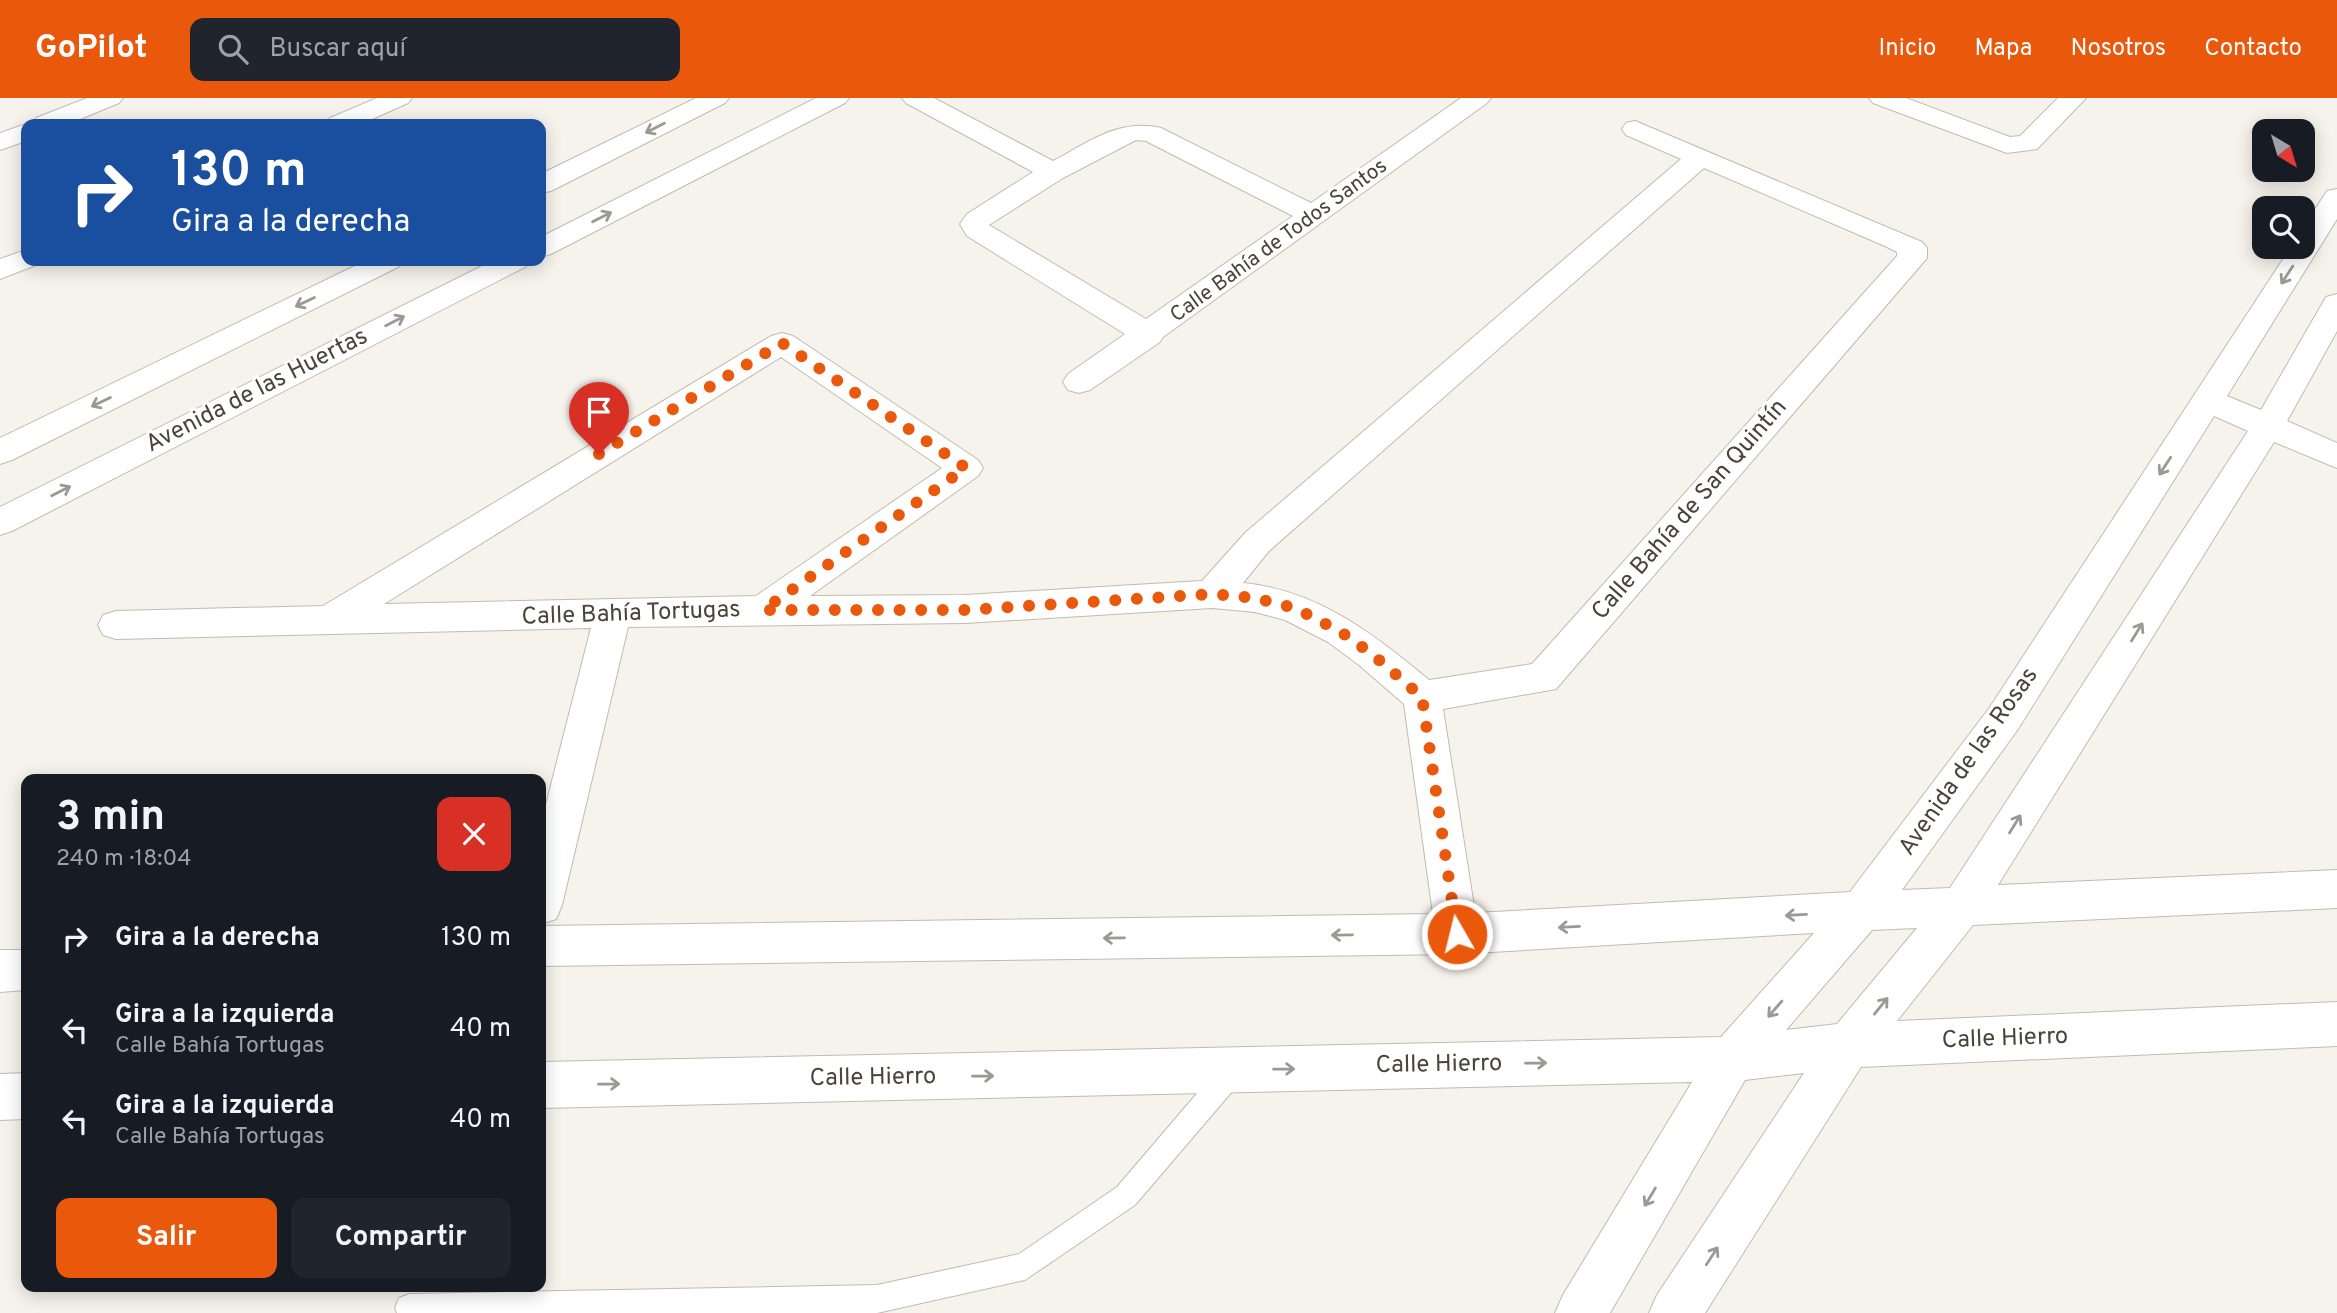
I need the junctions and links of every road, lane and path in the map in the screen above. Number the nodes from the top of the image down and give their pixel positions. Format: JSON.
{"nodes":[{"id":1,"x":110,"y":98,"type":"edge"},
{"id":2,"x":399,"y":98,"type":"edge"},
{"id":3,"x":716,"y":98,"type":"edge"},
{"id":4,"x":836,"y":98,"type":"edge"},
{"id":5,"x":915,"y":98,"type":"edge"},
{"id":6,"x":1478,"y":98,"type":"edge"},
{"id":7,"x":1882,"y":98,"type":"edge"},
{"id":8,"x":2073,"y":98,"type":"edge"},
{"id":9,"x":382,"y":117,"type":"edge"},
{"id":10,"x":58,"y":119,"type":"edge"},
{"id":11,"x":1635,"y":129,"type":"dead end"},
{"id":12,"x":21,"y":134,"type":"edge"},
{"id":13,"x":0,"y":142,"type":"edge"},
{"id":14,"x":1704,"y":160,"type":"junction"},
{"id":15,"x":1053,"y":172,"type":"junction"},
{"id":16,"x":546,"y":183,"type":"edge"},
{"id":17,"x":2337,"y":197,"type":"edge"},
{"id":18,"x":1315,"y":216,"type":"junction"},
{"id":19,"x":546,"y":245,"type":"edge"},
{"id":20,"x":2322,"y":247,"type":"edge"},
{"id":21,"x":21,"y":261,"type":"edge"},
{"id":22,"x":378,"y":266,"type":"edge"},
{"id":23,"x":505,"y":266,"type":"edge"},
{"id":24,"x":0,"y":270,"type":"edge"},
{"id":25,"x":2337,"y":304,"type":"edge"},
{"id":26,"x":1149,"y":335,"type":"junction"},
{"id":27,"x":1079,"y":382,"type":"dead end"},
{"id":28,"x":2207,"y":400,"type":"junction"},
{"id":29,"x":2268,"y":426,"type":"junction"},
{"id":30,"x":0,"y":452,"type":"edge"},
{"id":31,"x":2337,"y":456,"type":"edge"},
{"id":32,"x":0,"y":522,"type":"edge"},
{"id":33,"x":1212,"y":594,"type":"junction"},
{"id":34,"x":763,"y":610,"type":"junction"},
{"id":35,"x":613,"y":615,"type":"junction"},
{"id":36,"x":326,"y":622,"type":"junction"},
{"id":37,"x":116,"y":625,"type":"dead end"},
{"id":38,"x":1422,"y":697,"type":"junction"},
{"id":39,"x":546,"y":885,"type":"edge"},
{"id":40,"x":2337,"y":889,"type":"edge"},
{"id":41,"x":1962,"y":906,"type":"junction"},
{"id":42,"x":1861,"y":911,"type":"junction"},
{"id":43,"x":1457,"y":934,"type":"junction"},
{"id":44,"x":546,"y":946,"type":"edge"},
{"id":45,"x":21,"y":970,"type":"edge"},
{"id":46,"x":0,"y":971,"type":"edge"},
{"id":47,"x":2337,"y":1024,"type":"edge"},
{"id":48,"x":1849,"y":1045,"type":"junction"},
{"id":49,"x":1732,"y":1059,"type":"junction"},
{"id":50,"x":1234,"y":1070,"type":"junction"},
{"id":51,"x":546,"y":1085,"type":"edge"},
{"id":52,"x":21,"y":1096,"type":"edge"},
{"id":53,"x":0,"y":1097,"type":"edge"},
{"id":54,"x":409,"y":1308,"type":"dead end"},
{"id":55,"x":1581,"y":1313,"type":"edge"},
{"id":56,"x":1675,"y":1313,"type":"edge"}],
"edges":[{"from":1,"to":10,"type":"street"},
{"from":2,"to":9,"type":"street"},
{"from":3,"to":16,"type":"street","one_way":true},
{"from":19,"to":4,"type":"street","one_way":true},
{"from":5,"to":15,"type":"street"},
{"from":6,"to":18,"type":"street","name":"Calle Bahía de Todos Santos"},
{"from":7,"to":8,"type":"street"},
{"from":11,"to":14,"type":"street"},
{"from":12,"to":13,"type":"street"},
{"from":14,"to":33,"type":"street"},
{"from":14,"to":38,"type":"street","name":"Calle Bahía de San Quintín"},
{"from":15,"to":18,"type":"street"},
{"from":15,"to":26,"type":"street"},
{"from":17,"to":20,"type":"street","name":"Avenida de las Rosas"},
{"from":18,"to":26,"type":"street","name":"Calle Bahía de Todos Santos"},
{"from":20,"to":28,"type":"street","name":"Avenida de las Rosas","one_way":true},
{"from":21,"to":24,"type":"street"},
{"from":22,"to":30,"type":"street","one_way":true},
{"from":32,"to":23,"type":"street","name":"Avenida de las Huertas","one_way":true},
{"from":25,"to":29,"type":"street"},
{"from":26,"to":27,"type":"street","name":"Calle Bahía de Todos Santos"},
{"from":28,"to":29,"type":"street"},
{"from":28,"to":42,"type":"street","name":"Avenida de las Rosas","one_way":true},
{"from":29,"to":31,"type":"street"},
{"from":41,"to":29,"type":"street","one_way":true},
{"from":33,"to":34,"type":"street","name":"Calle Bahía Tortugas"},
{"from":33,"to":38,"type":"street","name":"Calle Bahía Tortugas"},
{"from":34,"to":35,"type":"street","name":"Calle Bahía Tortugas"},
{"from":34,"to":36,"type":"street"},
{"from":35,"to":36,"type":"street","name":"Calle Bahía Tortugas"},
{"from":35,"to":39,"type":"street"},
{"from":36,"to":37,"type":"street","name":"Calle Bahía Tortugas"},
{"from":38,"to":43,"type":"street"},
{"from":40,"to":41,"type":"street"},
{"from":41,"to":42,"type":"street"},
{"from":48,"to":41,"type":"street","one_way":true},
{"from":42,"to":43,"type":"street","one_way":true},
{"from":42,"to":49,"type":"street","name":"Avenida de las Rosas","one_way":true},
{"from":43,"to":44,"type":"street","one_way":true},
{"from":45,"to":46,"type":"street"},
{"from":47,"to":48,"type":"street","name":"Calle Hierro"},
{"from":48,"to":49,"type":"street","name":"Calle Hierro"},
{"from":56,"to":48,"type":"street","one_way":true},
{"from":50,"to":49,"type":"street","name":"Calle Hierro","one_way":true},
{"from":49,"to":55,"type":"street","name":"Avenida de las Rosas","one_way":true},
{"from":51,"to":50,"type":"street","name":"Calle Hierro","one_way":true},
{"from":50,"to":54,"type":"lane"},
{"from":52,"to":53,"type":"street"}]}
